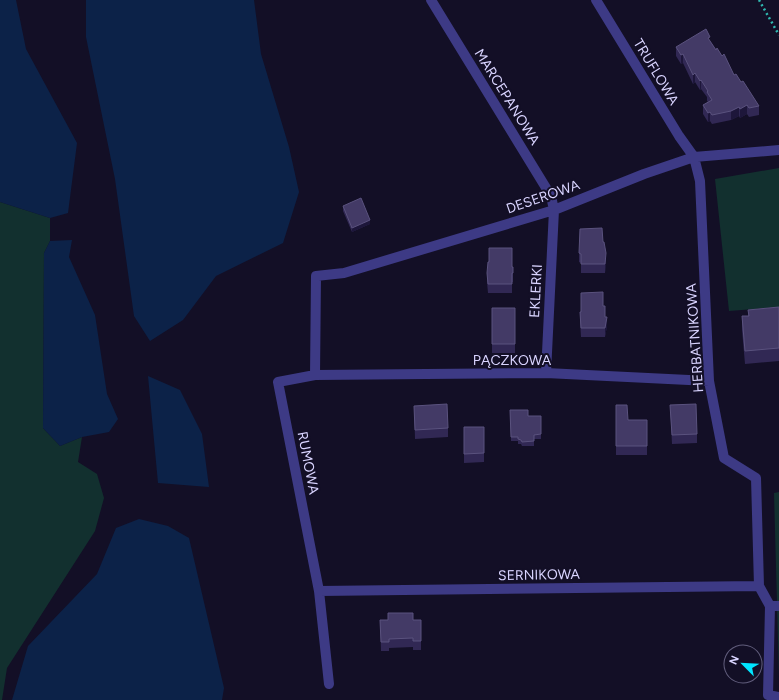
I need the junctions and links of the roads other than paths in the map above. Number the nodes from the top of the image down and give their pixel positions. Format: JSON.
{"nodes":[{"id":1,"x":431,"y":0,"type":"edge"},
{"id":2,"x":596,"y":0,"type":"edge"},
{"id":3,"x":779,"y":150,"type":"edge"},
{"id":4,"x":694,"y":157,"type":"junction"},
{"id":5,"x":554,"y":210,"type":"junction"},
{"id":6,"x":546,"y":373,"type":"junction"},
{"id":7,"x":314,"y":375,"type":"junction"},
{"id":8,"x":709,"y":381,"type":"junction"},
{"id":9,"x":759,"y":586,"type":"junction"},
{"id":10,"x":319,"y":592,"type":"junction"},
{"id":11,"x":774,"y":606,"type":"edge"},
{"id":12,"x":329,"y":684,"type":"dead end"},
{"id":13,"x":779,"y":697,"type":"edge"}],
"edges":[{"from":1,"to":5,"type":"street","name":"MARCEPANOWA"},
{"from":2,"to":4,"type":"street","name":"TRUFLOWA"},
{"from":3,"to":4,"type":"street","name":"DESEROWA"},
{"from":4,"to":5,"type":"street","name":"DESEROWA"},
{"from":4,"to":8,"type":"street","name":"HERBATNIKOWA"},
{"from":5,"to":6,"type":"street","name":"EKLERKI"},
{"from":5,"to":7,"type":"street","name":"DESEROWA"},
{"from":6,"to":7,"type":"street","name":"PĄCZKOWA"},
{"from":6,"to":8,"type":"street","name":"PĄCZKOWA"},
{"from":7,"to":10,"type":"street","name":"RUMOWA"},
{"from":8,"to":9,"type":"street","name":"HERBATNIKOWA"},
{"from":9,"to":10,"type":"street","name":"SERNIKOWA"},
{"from":9,"to":11,"type":"street","name":"HERBATNIKOWA"},
{"from":10,"to":12,"type":"street","name":"RUMOWA"},
{"from":11,"to":13,"type":"street"}]}
